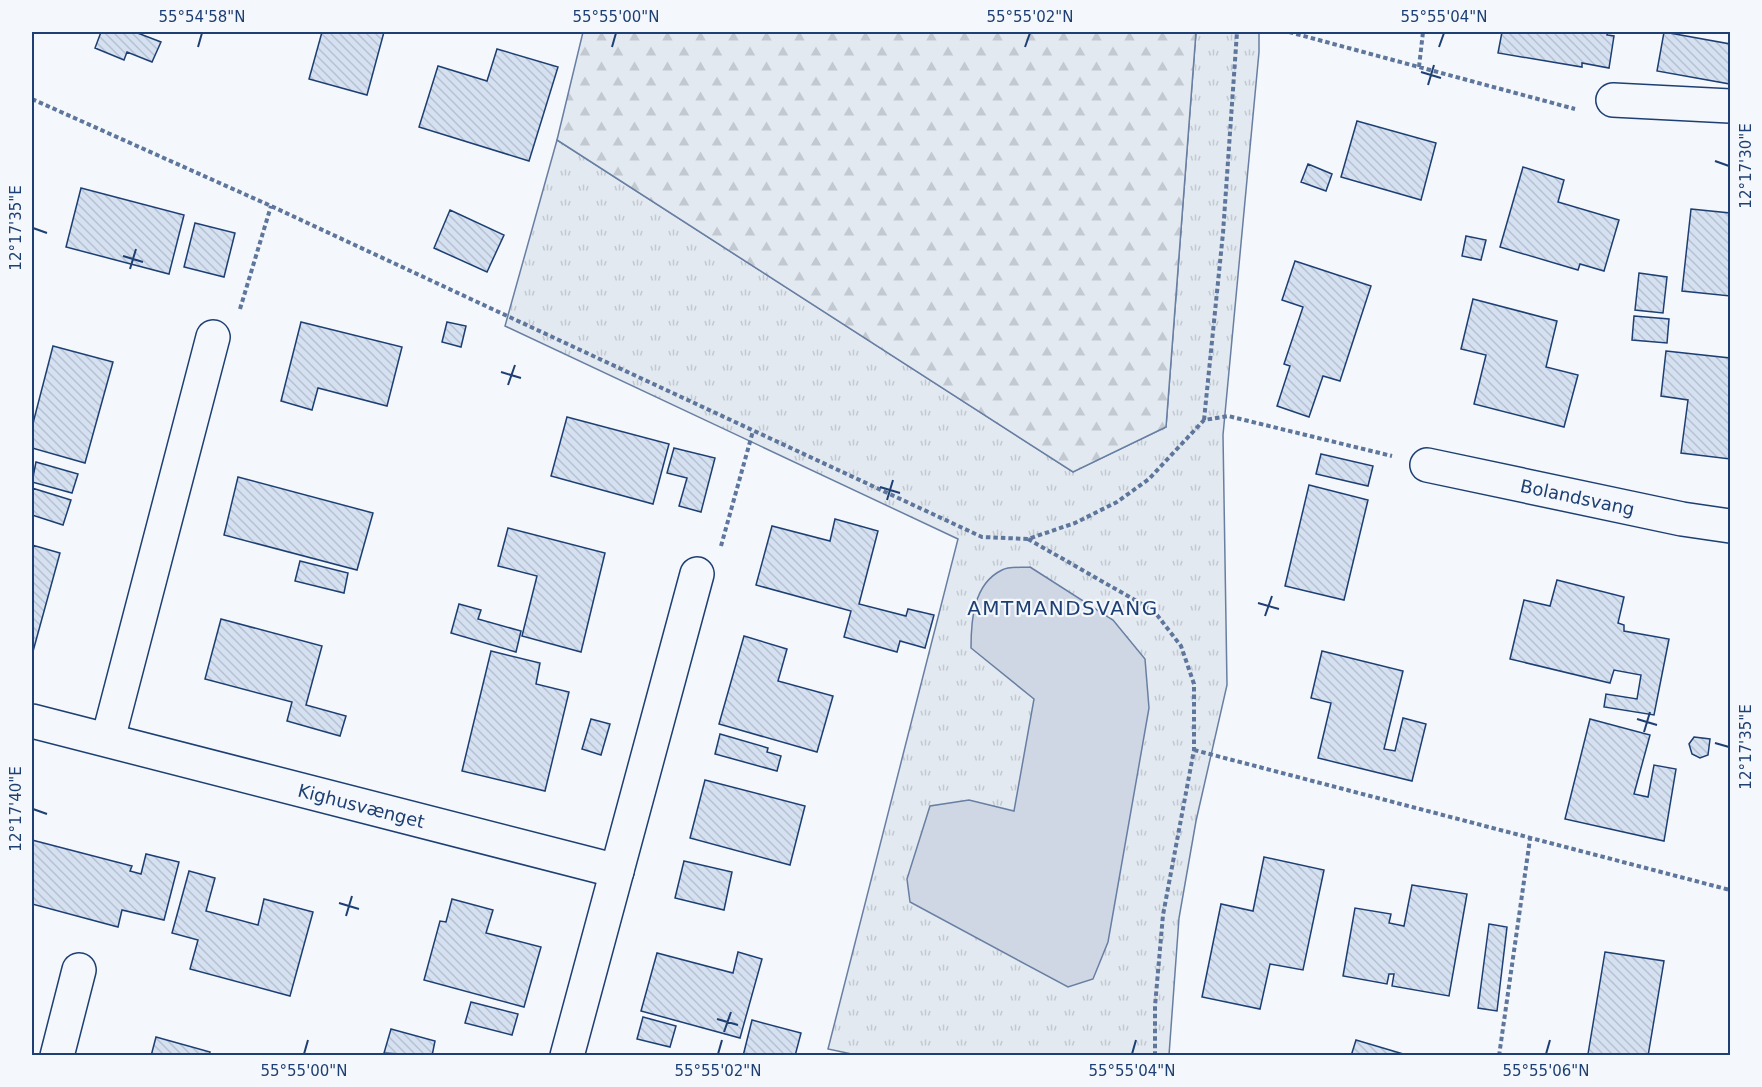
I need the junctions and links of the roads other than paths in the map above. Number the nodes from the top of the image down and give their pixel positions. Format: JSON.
{"nodes":[{"id":1,"x":1613,"y":100,"type":"road end"},
{"id":2,"x":1731,"y":106,"type":"edge"},
{"id":3,"x":213,"y":337,"type":"road end"},
{"id":4,"x":1427,"y":465,"type":"road end"},
{"id":5,"x":1731,"y":526,"type":"edge"},
{"id":6,"x":697,"y":574,"type":"road end"},
{"id":7,"x":32,"y":721,"type":"edge"},
{"id":8,"x":108,"y":739,"type":"junction"},
{"id":9,"x":617,"y":871,"type":"junction"},
{"id":10,"x":79,"y":970,"type":"dead end"},
{"id":11,"x":57,"y":1056,"type":"edge"},
{"id":12,"x":567,"y":1056,"type":"edge"}],
"edges":[{"from":1,"to":2,"type":"street"},
{"from":3,"to":8,"type":"street"},
{"from":4,"to":5,"type":"street","name":"Bolandsvang"},
{"from":6,"to":9,"type":"street"},
{"from":7,"to":8,"type":"street","name":"Kighusvænget"},
{"from":8,"to":9,"type":"street","name":"Kighusvænget"},
{"from":9,"to":12,"type":"street"},
{"from":10,"to":11,"type":"street"}]}
